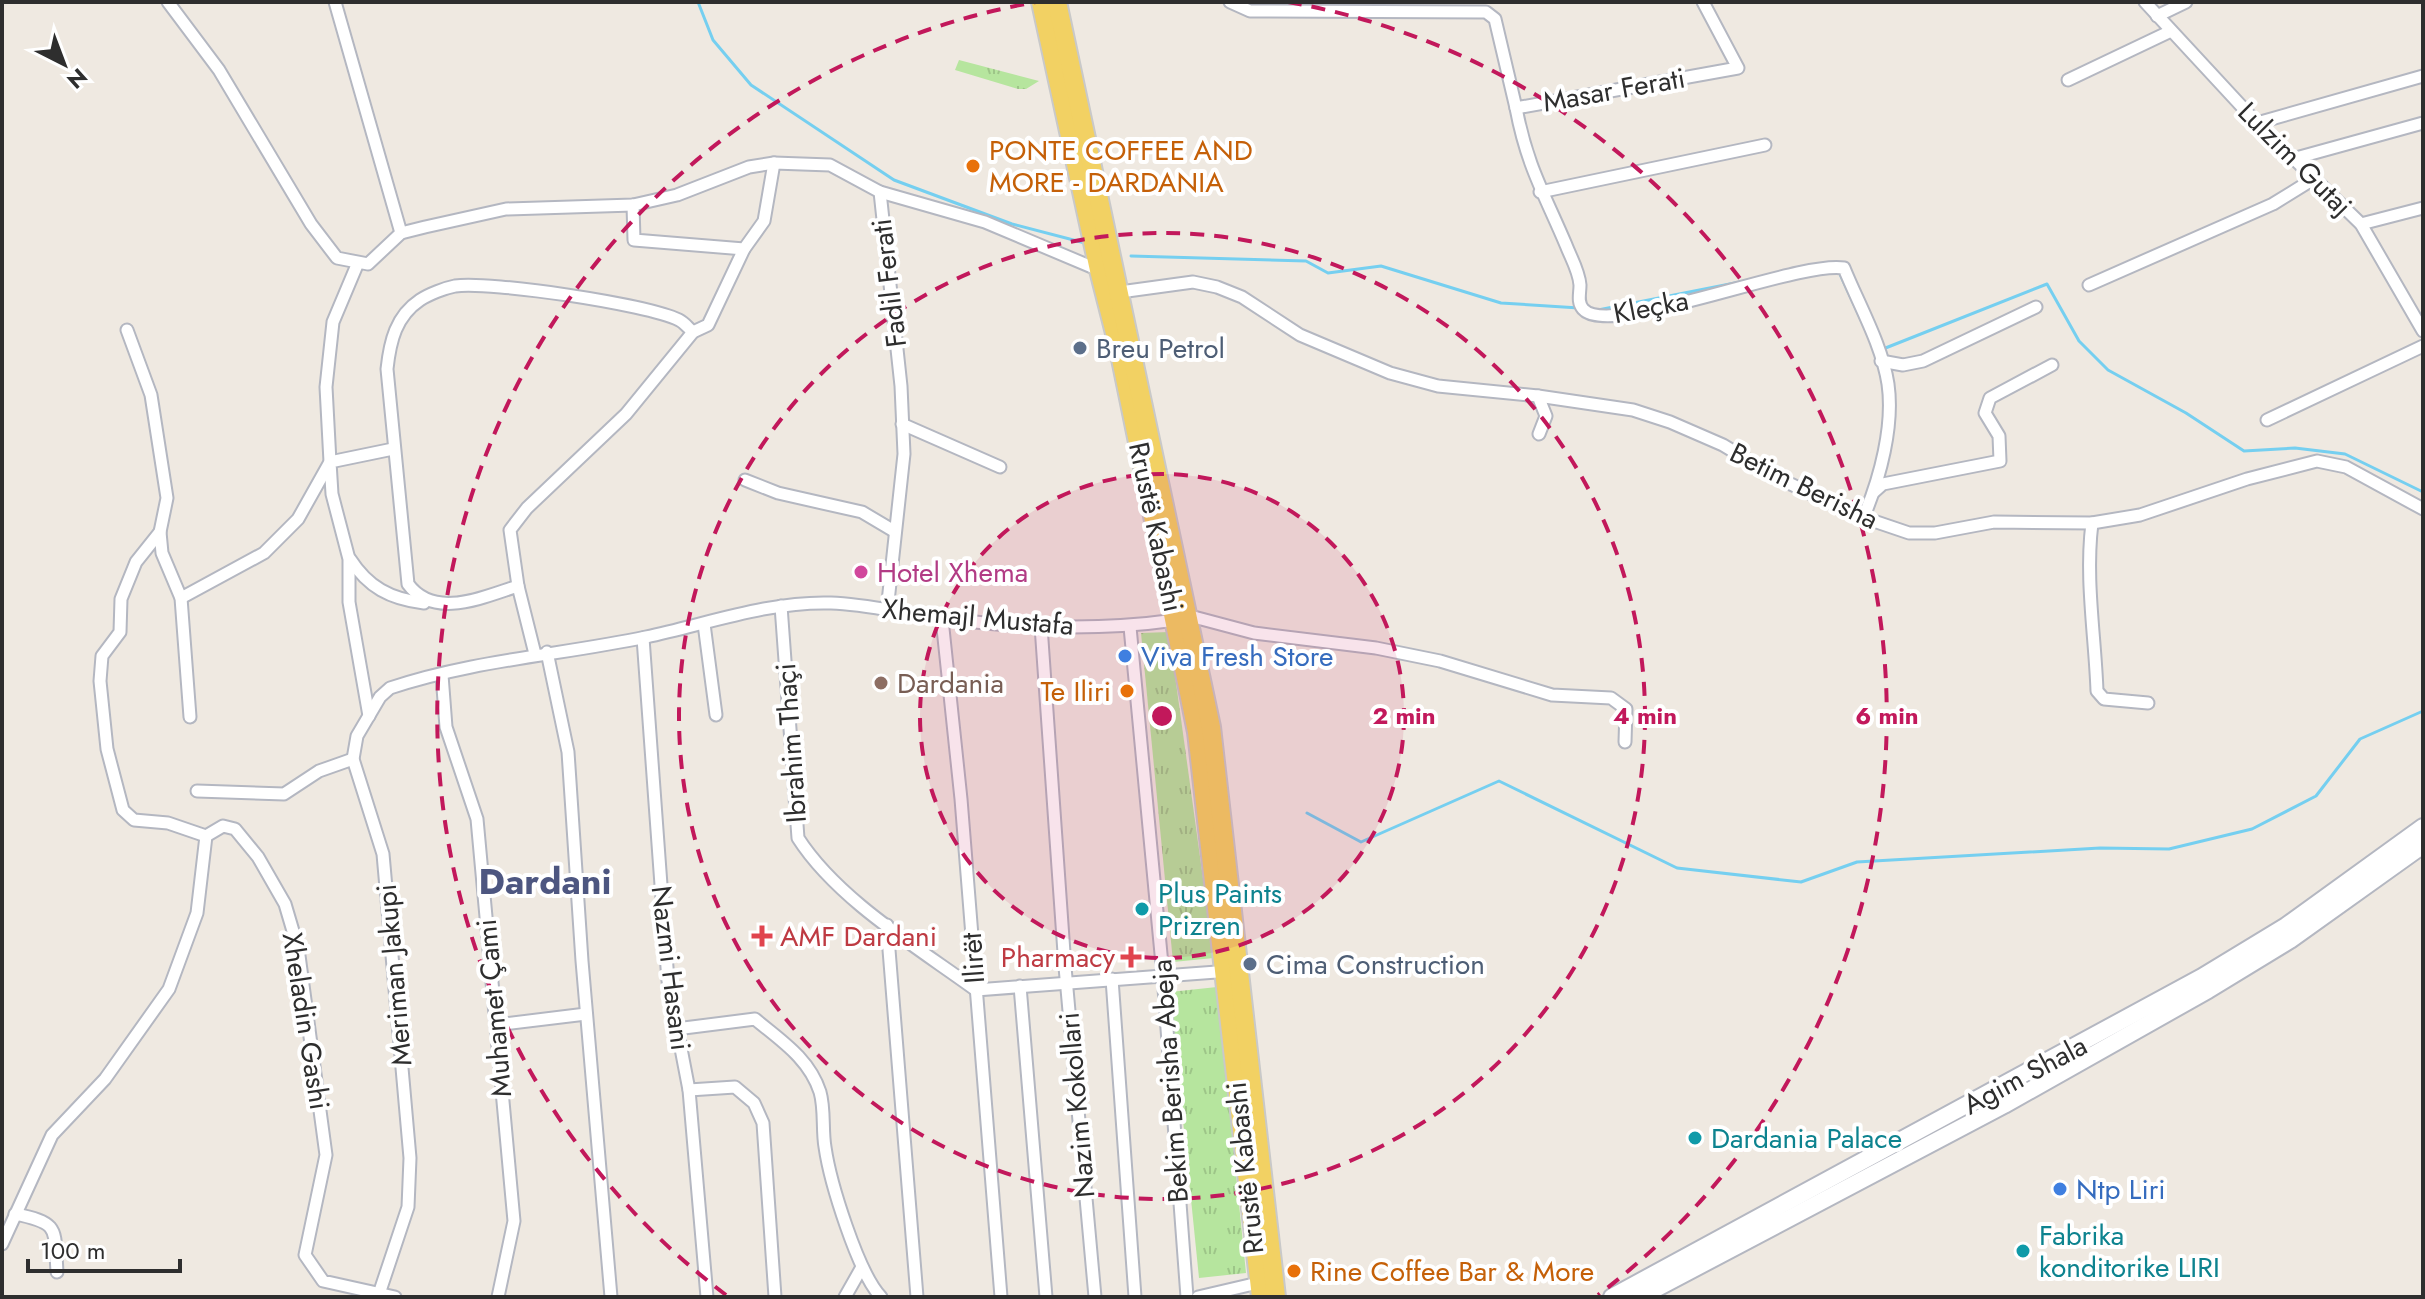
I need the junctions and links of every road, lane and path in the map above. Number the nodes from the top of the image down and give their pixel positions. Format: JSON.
{"nodes":[{"id":1,"x":168,"y":2,"type":"edge"},
{"id":2,"x":335,"y":2,"type":"edge"},
{"id":3,"x":1041,"y":2,"type":"edge"},
{"id":4,"x":1057,"y":2,"type":"edge"},
{"id":5,"x":1230,"y":2,"type":"edge"},
{"id":6,"x":1703,"y":2,"type":"edge"},
{"id":7,"x":2145,"y":2,"type":"edge"},
{"id":8,"x":2186,"y":2,"type":"edge"},
{"id":9,"x":2157,"y":16,"type":"junction"},
{"id":10,"x":2171,"y":31,"type":"junction"},
{"id":11,"x":2423,"y":76,"type":"edge"},
{"id":12,"x":2068,"y":80,"type":"dead end"},
{"id":13,"x":1516,"y":108,"type":"junction"},
{"id":14,"x":2257,"y":123,"type":"junction"},
{"id":15,"x":2423,"y":123,"type":"edge"},
{"id":16,"x":1765,"y":145,"type":"dead end"},
{"id":17,"x":2296,"y":158,"type":"junction"},
{"id":18,"x":774,"y":163,"type":"junction"},
{"id":19,"x":2315,"y":178,"type":"junction"},
{"id":20,"x":880,"y":192,"type":"junction"},
{"id":21,"x":1540,"y":192,"type":"junction"},
{"id":22,"x":633,"y":205,"type":"junction"},
{"id":23,"x":2423,"y":208,"type":"edge"},
{"id":24,"x":2361,"y":224,"type":"junction"},
{"id":25,"x":401,"y":233,"type":"junction"},
{"id":26,"x":744,"y":249,"type":"junction"},
{"id":27,"x":357,"y":265,"type":"junction"},
{"id":28,"x":1099,"y":270,"type":"junction"},
{"id":29,"x":2089,"y":285,"type":"dead end"},
{"id":30,"x":1120,"y":292,"type":"junction"},
{"id":31,"x":2036,"y":307,"type":"dead end"},
{"id":32,"x":127,"y":330,"type":"dead end"},
{"id":33,"x":2423,"y":331,"type":"edge"},
{"id":34,"x":693,"y":332,"type":"junction"},
{"id":35,"x":2423,"y":346,"type":"edge"},
{"id":36,"x":1881,"y":361,"type":"junction"},
{"id":37,"x":2052,"y":365,"type":"dead end"},
{"id":38,"x":1538,"y":396,"type":"junction"},
{"id":39,"x":2267,"y":420,"type":"dead end"},
{"id":40,"x":902,"y":424,"type":"junction"},
{"id":41,"x":1539,"y":434,"type":"dead end"},
{"id":42,"x":393,"y":449,"type":"junction"},
{"id":43,"x":330,"y":462,"type":"junction"},
{"id":44,"x":1000,"y":467,"type":"dead end"},
{"id":45,"x":745,"y":480,"type":"dead end"},
{"id":46,"x":1874,"y":492,"type":"junction"},
{"id":47,"x":2423,"y":509,"type":"edge"},
{"id":48,"x":1864,"y":516,"type":"junction"},
{"id":49,"x":2092,"y":523,"type":"junction"},
{"id":50,"x":894,"y":531,"type":"junction"},
{"id":51,"x":160,"y":532,"type":"junction"},
{"id":52,"x":349,"y":559,"type":"junction"},
{"id":53,"x":518,"y":586,"type":"junction"},
{"id":54,"x":181,"y":598,"type":"junction"},
{"id":55,"x":432,"y":603,"type":"junction"},
{"id":56,"x":781,"y":606,"type":"junction"},
{"id":57,"x":887,"y":611,"type":"junction"},
{"id":58,"x":1183,"y":618,"type":"junction"},
{"id":59,"x":942,"y":619,"type":"junction"},
{"id":60,"x":704,"y":624,"type":"junction"},
{"id":61,"x":1041,"y":626,"type":"junction"},
{"id":62,"x":1130,"y":627,"type":"junction"},
{"id":63,"x":643,"y":638,"type":"junction"},
{"id":64,"x":541,"y":653,"type":"junction"},
{"id":65,"x":442,"y":675,"type":"junction"},
{"id":66,"x":2148,"y":703,"type":"dead end"},
{"id":67,"x":716,"y":715,"type":"dead end"},
{"id":68,"x":369,"y":716,"type":"junction"},
{"id":69,"x":190,"y":717,"type":"dead end"},
{"id":70,"x":1625,"y":742,"type":"dead end"},
{"id":71,"x":353,"y":759,"type":"junction"},
{"id":72,"x":197,"y":791,"type":"dead end"},
{"id":73,"x":2423,"y":827,"type":"edge"},
{"id":74,"x":206,"y":836,"type":"junction"},
{"id":75,"x":2423,"y":845,"type":"edge"},
{"id":76,"x":887,"y":925,"type":"junction"},
{"id":77,"x":1230,"y":971,"type":"junction"},
{"id":78,"x":1163,"y":975,"type":"junction"},
{"id":79,"x":1112,"y":979,"type":"junction"},
{"id":80,"x":1066,"y":982,"type":"junction"},
{"id":81,"x":1020,"y":986,"type":"junction"},
{"id":82,"x":976,"y":990,"type":"junction"},
{"id":83,"x":586,"y":1014,"type":"junction"},
{"id":84,"x":496,"y":1025,"type":"junction"},
{"id":85,"x":676,"y":1029,"type":"junction"},
{"id":86,"x":689,"y":1090,"type":"junction"},
{"id":87,"x":15,"y":1214,"type":"junction"},
{"id":88,"x":2,"y":1244,"type":"edge"},
{"id":89,"x":862,"y":1267,"type":"junction"},
{"id":90,"x":57,"y":1272,"type":"dead end"},
{"id":91,"x":1259,"y":1290,"type":"edge"},
{"id":92,"x":379,"y":1294,"type":"junction"},
{"id":93,"x":395,"y":1297,"type":"edge"},
{"id":94,"x":498,"y":1297,"type":"edge"},
{"id":95,"x":611,"y":1297,"type":"edge"},
{"id":96,"x":707,"y":1297,"type":"edge"},
{"id":97,"x":775,"y":1297,"type":"edge"},
{"id":98,"x":845,"y":1297,"type":"edge"},
{"id":99,"x":881,"y":1297,"type":"edge"},
{"id":100,"x":917,"y":1297,"type":"edge"},
{"id":101,"x":1001,"y":1297,"type":"edge"},
{"id":102,"x":1046,"y":1297,"type":"edge"},
{"id":103,"x":1095,"y":1297,"type":"edge"},
{"id":104,"x":1135,"y":1297,"type":"edge"},
{"id":105,"x":1187,"y":1297,"type":"edge"},
{"id":106,"x":1198,"y":1297,"type":"edge"},
{"id":107,"x":1276,"y":1297,"type":"edge"},
{"id":108,"x":1612,"y":1297,"type":"edge"},
{"id":109,"x":1640,"y":1297,"type":"edge"}],
"edges":[{"from":1,"to":27,"type":"street"},
{"from":2,"to":25,"type":"street"},
{"from":3,"to":28,"type":"main road","name":"Rrustë Kabashi"},
{"from":4,"to":30,"type":"main road","name":"Rrustë Kabashi"},
{"from":5,"to":13,"type":"street","name":"Masar Ferati"},
{"from":6,"to":13,"type":"street","name":"Masar Ferati"},
{"from":7,"to":9,"type":"street","name":"Lulzim Gutaj"},
{"from":8,"to":9,"type":"street"},
{"from":9,"to":10,"type":"street","name":"Lulzim Gutaj"},
{"from":10,"to":12,"type":"street"},
{"from":10,"to":14,"type":"street","name":"Lulzim Gutaj"},
{"from":11,"to":14,"type":"street"},
{"from":13,"to":21,"type":"street","name":"Kleçka"},
{"from":14,"to":17,"type":"street","name":"Lulzim Gutaj"},
{"from":15,"to":17,"type":"street"},
{"from":16,"to":21,"type":"street"},
{"from":17,"to":19,"type":"street","name":"Lulzim Gutaj"},
{"from":18,"to":20,"type":"street","name":"Fadil Ferati"},
{"from":18,"to":22,"type":"street","name":"Fadil Ferati"},
{"from":18,"to":26,"type":"street"},
{"from":19,"to":24,"type":"street","name":"Lulzim Gutaj"},
{"from":19,"to":29,"type":"street"},
{"from":20,"to":28,"type":"street"},
{"from":20,"to":40,"type":"street","name":"Fadil Ferati"},
{"from":21,"to":36,"type":"street","name":"Kleçka"},
{"from":22,"to":25,"type":"street","name":"Fadil Ferati"},
{"from":22,"to":26,"type":"street"},
{"from":23,"to":24,"type":"street"},
{"from":24,"to":33,"type":"street","name":"Lulzim Gutaj"},
{"from":25,"to":27,"type":"street"},
{"from":26,"to":34,"type":"street"},
{"from":27,"to":43,"type":"street"},
{"from":28,"to":58,"type":"main road","name":"Rrustë Kabashi"},
{"from":30,"to":38,"type":"street","name":"Betim Berisha"},
{"from":30,"to":58,"type":"main road","name":"Rrustë Kabashi"},
{"from":31,"to":36,"type":"street"},
{"from":32,"to":51,"type":"street"},
{"from":34,"to":42,"type":"street"},
{"from":34,"to":53,"type":"street"},
{"from":35,"to":39,"type":"street"},
{"from":36,"to":46,"type":"street"},
{"from":37,"to":46,"type":"street"},
{"from":38,"to":41,"type":"street"},
{"from":38,"to":48,"type":"street","name":"Betim Berisha"},
{"from":40,"to":44,"type":"street"},
{"from":40,"to":50,"type":"street","name":"Fadil Ferati"},
{"from":42,"to":43,"type":"street"},
{"from":42,"to":55,"type":"street"},
{"from":43,"to":52,"type":"street"},
{"from":43,"to":54,"type":"street"},
{"from":45,"to":50,"type":"street"},
{"from":46,"to":48,"type":"street"},
{"from":47,"to":49,"type":"street","name":"Betim Berisha"},
{"from":48,"to":49,"type":"street","name":"Betim Berisha"},
{"from":49,"to":66,"type":"street"},
{"from":50,"to":57,"type":"street","name":"Fadil Ferati"},
{"from":51,"to":54,"type":"street"},
{"from":51,"to":74,"type":"street"},
{"from":52,"to":55,"type":"street"},
{"from":52,"to":68,"type":"street"},
{"from":53,"to":55,"type":"street"},
{"from":53,"to":64,"type":"street"},
{"from":54,"to":69,"type":"street"},
{"from":56,"to":57,"type":"street","name":"Xhemajl Mustafa"},
{"from":56,"to":60,"type":"street","name":"Xhemajl Mustafa"},
{"from":56,"to":76,"type":"street","name":"Ibrahim Thaçi"},
{"from":57,"to":59,"type":"street","name":"Xhemajl Mustafa"},
{"from":58,"to":62,"type":"street","name":"Xhemajl Mustafa"},
{"from":58,"to":70,"type":"street"},
{"from":58,"to":77,"type":"main road","name":"Rrustë Kabashi"},
{"from":59,"to":61,"type":"street","name":"Xhemajl Mustafa"},
{"from":59,"to":82,"type":"street","name":"Ilirët"},
{"from":60,"to":63,"type":"street","name":"Xhemajl Mustafa"},
{"from":60,"to":67,"type":"street"},
{"from":61,"to":62,"type":"street","name":"Xhemajl Mustafa"},
{"from":61,"to":80,"type":"street","name":"Nazim Kokollari"},
{"from":62,"to":78,"type":"street","name":"Bekim Berisha Abeja"},
{"from":63,"to":64,"type":"street","name":"Xhemajl Mustafa"},
{"from":63,"to":85,"type":"street","name":"Nazmi Hasani"},
{"from":64,"to":65,"type":"street","name":"Xhemajl Mustafa"},
{"from":64,"to":83,"type":"street"},
{"from":65,"to":68,"type":"street","name":"Xhemajl Mustafa"},
{"from":65,"to":84,"type":"street","name":"Muhamet Çami"},
{"from":68,"to":71,"type":"street"},
{"from":71,"to":72,"type":"street"},
{"from":71,"to":92,"type":"street","name":"Meriman Jakupi"},
{"from":73,"to":108,"type":"main road","name":"Agim Shala"},
{"from":74,"to":87,"type":"street"},
{"from":74,"to":92,"type":"street","name":"Xheladin Gashi"},
{"from":75,"to":109,"type":"main road","name":"Agim Shala"},
{"from":76,"to":82,"type":"street","name":"Ibrahim Thaçi"},
{"from":76,"to":100,"type":"street"},
{"from":77,"to":78,"type":"street"},
{"from":77,"to":91,"type":"main road","name":"Rrustë Kabashi"},
{"from":77,"to":107,"type":"main road","name":"Rrustë Kabashi"},
{"from":78,"to":79,"type":"street"},
{"from":78,"to":105,"type":"street","name":"Bekim Berisha Abeja"},
{"from":79,"to":80,"type":"street"},
{"from":79,"to":104,"type":"street"},
{"from":80,"to":81,"type":"street"},
{"from":80,"to":103,"type":"street","name":"Nazim Kokollari"},
{"from":81,"to":82,"type":"street"},
{"from":81,"to":102,"type":"street"},
{"from":82,"to":101,"type":"street","name":"Ilirët"},
{"from":83,"to":84,"type":"street"},
{"from":83,"to":95,"type":"street"},
{"from":84,"to":94,"type":"street","name":"Muhamet Çami"},
{"from":85,"to":86,"type":"street","name":"Nazmi Hasani"},
{"from":85,"to":89,"type":"street"},
{"from":86,"to":96,"type":"street","name":"Nazmi Hasani"},
{"from":86,"to":97,"type":"street"},
{"from":87,"to":88,"type":"street"},
{"from":87,"to":90,"type":"street"},
{"from":89,"to":98,"type":"street"},
{"from":89,"to":99,"type":"street"},
{"from":91,"to":106,"type":"street"},
{"from":92,"to":93,"type":"street"}]}
